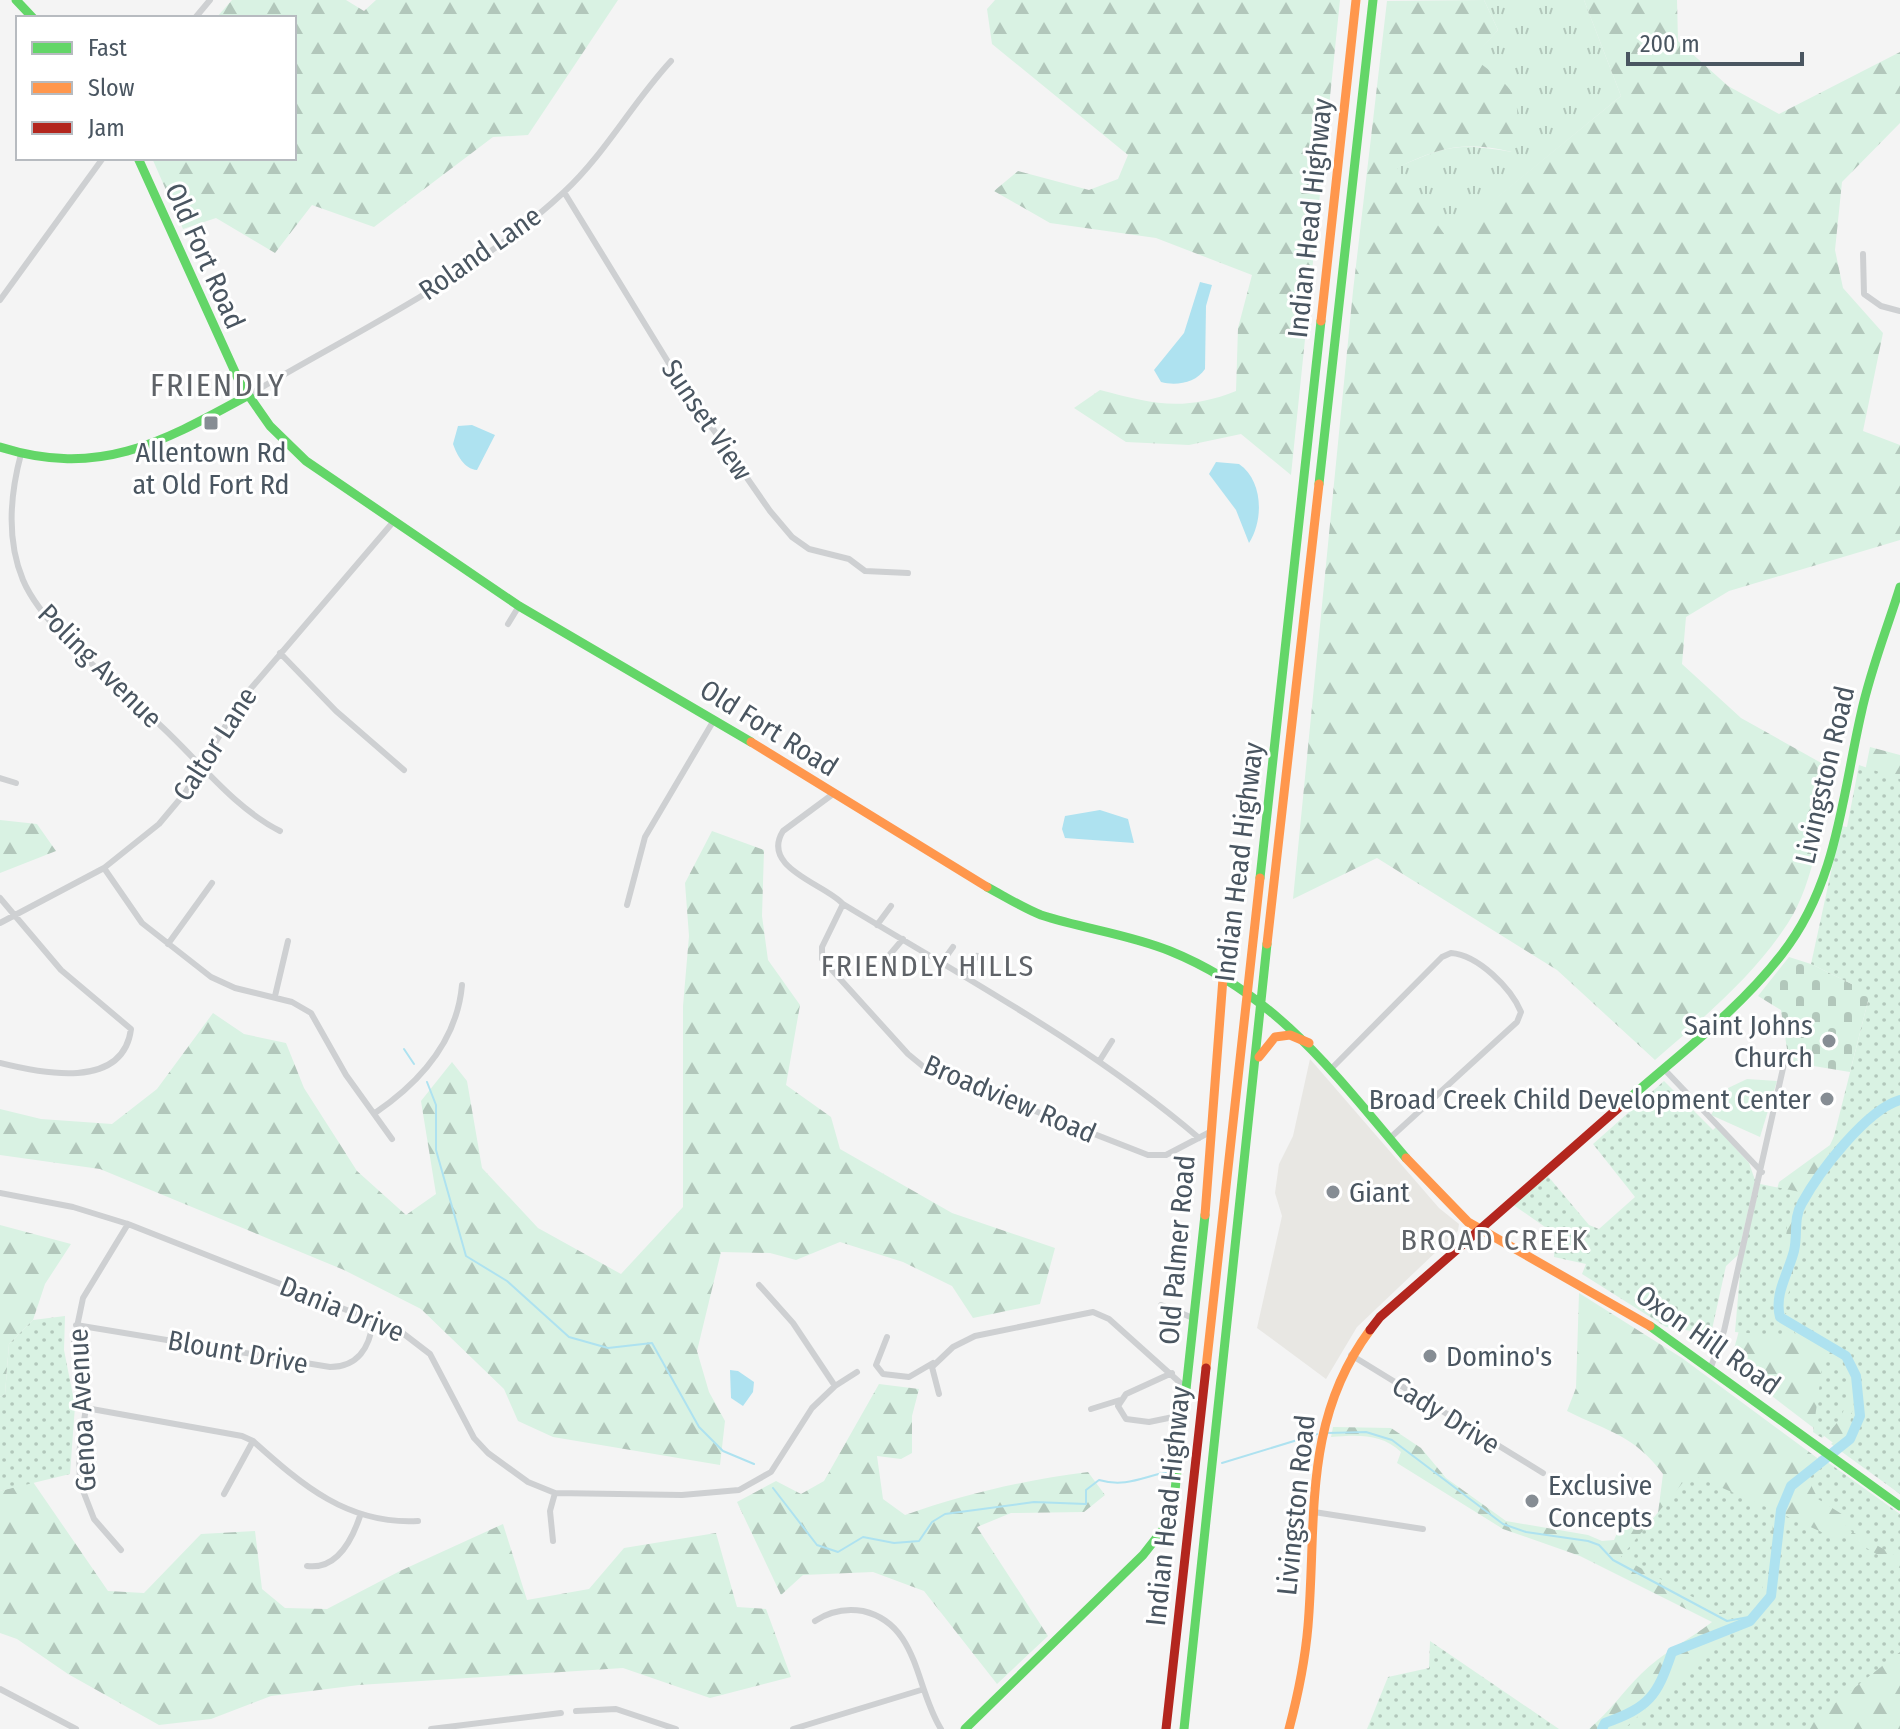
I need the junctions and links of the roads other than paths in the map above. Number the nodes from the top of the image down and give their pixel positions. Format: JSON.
{"nodes":[{"id":1,"x":16,"y":0,"type":"edge"},
{"id":2,"x":210,"y":0,"type":"edge"},
{"id":3,"x":1356,"y":0,"type":"edge"},
{"id":4,"x":1373,"y":0,"type":"edge"},
{"id":5,"x":31,"y":16,"type":"edge"},
{"id":6,"x":197,"y":16,"type":"edge"},
{"id":7,"x":671,"y":61,"type":"dead end"},
{"id":8,"x":102,"y":160,"type":"edge"},
{"id":9,"x":139,"y":160,"type":"edge"},
{"id":10,"x":564,"y":192,"type":"junction"},
{"id":11,"x":1863,"y":254,"type":"dead end"},
{"id":12,"x":0,"y":300,"type":"edge"},
{"id":13,"x":1900,"y":311,"type":"edge"},
{"id":14,"x":247,"y":396,"type":"junction"},
{"id":15,"x":0,"y":447,"type":"edge"},
{"id":16,"x":21,"y":454,"type":"junction"},
{"id":17,"x":0,"y":516,"type":"edge"},
{"id":18,"x":11,"y":517,"type":"junction"},
{"id":19,"x":394,"y":521,"type":"junction"},
{"id":20,"x":908,"y":573,"type":"dead end"},
{"id":21,"x":1900,"y":587,"type":"edge"},
{"id":22,"x":519,"y":606,"type":"junction"},
{"id":23,"x":508,"y":624,"type":"dead end"},
{"id":24,"x":280,"y":653,"type":"junction"},
{"id":25,"x":714,"y":720,"type":"junction"},
{"id":26,"x":202,"y":765,"type":"junction"},
{"id":27,"x":404,"y":770,"type":"dead end"},
{"id":28,"x":0,"y":778,"type":"edge"},
{"id":29,"x":16,"y":783,"type":"dead end"},
{"id":30,"x":833,"y":794,"type":"junction"},
{"id":31,"x":280,"y":831,"type":"dead end"},
{"id":32,"x":104,"y":868,"type":"junction"},
{"id":33,"x":212,"y":883,"type":"dead end"},
{"id":34,"x":0,"y":898,"type":"edge"},
{"id":35,"x":843,"y":904,"type":"junction"},
{"id":36,"x":627,"y":905,"type":"dead end"},
{"id":37,"x":891,"y":906,"type":"dead end"},
{"id":38,"x":14,"y":916,"type":"junction"},
{"id":39,"x":0,"y":923,"type":"edge"},
{"id":40,"x":877,"y":925,"type":"junction"},
{"id":41,"x":903,"y":939,"type":"junction"},
{"id":42,"x":288,"y":941,"type":"dead end"},
{"id":43,"x":168,"y":944,"type":"junction"},
{"id":44,"x":953,"y":947,"type":"dead end"},
{"id":45,"x":977,"y":956,"type":"dead end"},
{"id":46,"x":886,"y":959,"type":"dead end"},
{"id":47,"x":943,"y":961,"type":"junction"},
{"id":48,"x":964,"y":974,"type":"junction"},
{"id":49,"x":1223,"y":978,"type":"junction"},
{"id":50,"x":462,"y":985,"type":"dead end"},
{"id":51,"x":1246,"y":991,"type":"junction"},
{"id":52,"x":275,"y":996,"type":"junction"},
{"id":53,"x":1263,"y":1002,"type":"junction"},
{"id":54,"x":1112,"y":1041,"type":"dead end"},
{"id":55,"x":1309,"y":1043,"type":"junction"},
{"id":56,"x":1786,"y":1055,"type":"dead end"},
{"id":57,"x":1100,"y":1060,"type":"junction"},
{"id":58,"x":0,"y":1063,"type":"edge"},
{"id":59,"x":1663,"y":1068,"type":"junction"},
{"id":60,"x":1331,"y":1069,"type":"junction"},
{"id":61,"x":1252,"y":1085,"type":"junction"},
{"id":62,"x":375,"y":1113,"type":"junction"},
{"id":63,"x":1210,"y":1132,"type":"junction"},
{"id":64,"x":1199,"y":1138,"type":"junction"},
{"id":65,"x":1390,"y":1138,"type":"junction"},
{"id":66,"x":392,"y":1139,"type":"dead end"},
{"id":67,"x":1762,"y":1172,"type":"junction"},
{"id":68,"x":0,"y":1193,"type":"edge"},
{"id":69,"x":128,"y":1224,"type":"junction"},
{"id":70,"x":1479,"y":1229,"type":"junction"},
{"id":71,"x":759,"y":1285,"type":"dead end"},
{"id":72,"x":1161,"y":1305,"type":"dead end"},
{"id":73,"x":1193,"y":1318,"type":"junction"},
{"id":74,"x":373,"y":1321,"type":"junction"},
{"id":75,"x":76,"y":1325,"type":"junction"},
{"id":76,"x":887,"y":1337,"type":"dead end"},
{"id":77,"x":1351,"y":1355,"type":"junction"},
{"id":78,"x":934,"y":1363,"type":"junction"},
{"id":79,"x":1711,"y":1367,"type":"junction"},
{"id":80,"x":857,"y":1372,"type":"dead end"},
{"id":81,"x":1172,"y":1373,"type":"junction"},
{"id":82,"x":835,"y":1386,"type":"junction"},
{"id":83,"x":1186,"y":1388,"type":"junction"},
{"id":84,"x":939,"y":1394,"type":"dead end"},
{"id":85,"x":1120,"y":1400,"type":"junction"},
{"id":86,"x":86,"y":1408,"type":"junction"},
{"id":87,"x":1091,"y":1409,"type":"dead end"},
{"id":88,"x":1183,"y":1415,"type":"junction"},
{"id":89,"x":253,"y":1441,"type":"junction"},
{"id":90,"x":1543,"y":1473,"type":"dead end"},
{"id":91,"x":555,"y":1493,"type":"junction"},
{"id":92,"x":224,"y":1494,"type":"dead end"},
{"id":93,"x":1900,"y":1506,"type":"edge"},
{"id":94,"x":1314,"y":1512,"type":"junction"},
{"id":95,"x":360,"y":1516,"type":"junction"},
{"id":96,"x":418,"y":1521,"type":"dead end"},
{"id":97,"x":1423,"y":1529,"type":"dead end"},
{"id":98,"x":553,"y":1541,"type":"dead end"},
{"id":99,"x":121,"y":1550,"type":"dead end"},
{"id":100,"x":307,"y":1566,"type":"dead end"},
{"id":101,"x":815,"y":1621,"type":"dead end"},
{"id":102,"x":0,"y":1689,"type":"edge"},
{"id":103,"x":921,"y":1690,"type":"junction"},
{"id":104,"x":576,"y":1711,"type":"dead end"},
{"id":105,"x":561,"y":1713,"type":"dead end"},
{"id":106,"x":534,"y":1718,"type":"junction"},
{"id":107,"x":454,"y":1728,"type":"edge"},
{"id":108,"x":76,"y":1729,"type":"edge"},
{"id":109,"x":431,"y":1729,"type":"edge"},
{"id":110,"x":535,"y":1729,"type":"edge"},
{"id":111,"x":676,"y":1729,"type":"edge"},
{"id":112,"x":793,"y":1729,"type":"edge"},
{"id":113,"x":941,"y":1729,"type":"edge"},
{"id":114,"x":965,"y":1729,"type":"edge"},
{"id":115,"x":1166,"y":1729,"type":"edge"},
{"id":116,"x":1184,"y":1729,"type":"edge"},
{"id":117,"x":1289,"y":1729,"type":"edge"}],
"edges":[{"from":1,"to":5,"type":"main road"},
{"from":2,"to":6,"type":"street"},
{"from":3,"to":51,"type":"main road","name":"Indian Head Highway"},
{"from":4,"to":53,"type":"main road","name":"Indian Head Highway"},
{"from":7,"to":10,"type":"street","name":"Roland Lane"},
{"from":8,"to":12,"type":"street"},
{"from":9,"to":14,"type":"main road","name":"Old Fort Road"},
{"from":10,"to":14,"type":"street","name":"Roland Lane"},
{"from":10,"to":20,"type":"street","name":"Sunset View"},
{"from":11,"to":13,"type":"street"},
{"from":14,"to":16,"type":"main road"},
{"from":14,"to":19,"type":"main road","name":"Old Fort Road"},
{"from":15,"to":16,"type":"main road"},
{"from":16,"to":18,"type":"street","name":"Poling Avenue"},
{"from":17,"to":18,"type":"street"},
{"from":18,"to":26,"type":"street","name":"Poling Avenue"},
{"from":19,"to":22,"type":"main road","name":"Old Fort Road"},
{"from":19,"to":24,"type":"street","name":"Caltor Lane"},
{"from":21,"to":59,"type":"main road","name":"Livingston Road"},
{"from":22,"to":23,"type":"street"},
{"from":22,"to":25,"type":"main road","name":"Old Fort Road"},
{"from":24,"to":26,"type":"street","name":"Caltor Lane"},
{"from":24,"to":27,"type":"street"},
{"from":25,"to":30,"type":"main road","name":"Old Fort Road"},
{"from":25,"to":36,"type":"street"},
{"from":26,"to":31,"type":"street","name":"Poling Avenue"},
{"from":26,"to":32,"type":"street","name":"Caltor Lane"},
{"from":28,"to":29,"type":"street"},
{"from":30,"to":35,"type":"street"},
{"from":30,"to":49,"type":"main road","name":"Old Fort Road"},
{"from":32,"to":38,"type":"street","name":"Caltor Lane"},
{"from":32,"to":43,"type":"street"},
{"from":33,"to":43,"type":"street"},
{"from":34,"to":38,"type":"street"},
{"from":35,"to":40,"type":"street"},
{"from":35,"to":64,"type":"street","name":"Broadview Road"},
{"from":37,"to":40,"type":"street"},
{"from":38,"to":39,"type":"street","name":"Caltor Lane"},
{"from":38,"to":58,"type":"street"},
{"from":40,"to":41,"type":"street"},
{"from":41,"to":46,"type":"street"},
{"from":41,"to":47,"type":"street"},
{"from":42,"to":52,"type":"street"},
{"from":43,"to":52,"type":"street"},
{"from":44,"to":47,"type":"street"},
{"from":45,"to":48,"type":"street"},
{"from":47,"to":48,"type":"street"},
{"from":48,"to":57,"type":"street"},
{"from":49,"to":51,"type":"main road","name":"Old Fort Road"},
{"from":49,"to":63,"type":"main road","name":"Old Palmer Road"},
{"from":50,"to":62,"type":"street"},
{"from":51,"to":53,"type":"main road","name":"Old Fort Road"},
{"from":51,"to":115,"type":"main road","name":"Indian Head Highway"},
{"from":52,"to":62,"type":"street"},
{"from":53,"to":55,"type":"main road","name":"Old Fort Road"},
{"from":53,"to":61,"type":"main road","name":"Indian Head Highway"},
{"from":54,"to":57,"type":"street"},
{"from":55,"to":60,"type":"main road","name":"Old Fort Road"},
{"from":55,"to":61,"type":"main road"},
{"from":56,"to":67,"type":"street"},
{"from":57,"to":64,"type":"street"},
{"from":59,"to":67,"type":"street"},
{"from":59,"to":70,"type":"main road","name":"Livingston Road"},
{"from":60,"to":65,"type":"main road","name":"Old Fort Road"},
{"from":60,"to":65,"type":"street"},
{"from":61,"to":116,"type":"main road","name":"Indian Head Highway"},
{"from":62,"to":66,"type":"street"},
{"from":63,"to":64,"type":"street","name":"Broadview Road"},
{"from":63,"to":73,"type":"main road","name":"Old Palmer Road"},
{"from":65,"to":70,"type":"main road","name":"Old Fort Road"},
{"from":67,"to":79,"type":"street"},
{"from":68,"to":69,"type":"street","name":"Dania Drive"},
{"from":69,"to":74,"type":"street","name":"Dania Drive"},
{"from":69,"to":75,"type":"street","name":"Genoa Avenue"},
{"from":70,"to":77,"type":"main road","name":"Livingston Road"},
{"from":70,"to":79,"type":"main road","name":"Oxon Hill Road"},
{"from":71,"to":82,"type":"street"},
{"from":72,"to":73,"type":"street"},
{"from":73,"to":83,"type":"main road","name":"Old Palmer Road"},
{"from":74,"to":75,"type":"street","name":"Blount Drive"},
{"from":74,"to":91,"type":"street","name":"Dania Drive"},
{"from":75,"to":86,"type":"street","name":"Genoa Avenue"},
{"from":76,"to":78,"type":"street"},
{"from":77,"to":90,"type":"street","name":"Cady Drive"},
{"from":77,"to":94,"type":"main road","name":"Livingston Road"},
{"from":78,"to":81,"type":"street"},
{"from":78,"to":84,"type":"street"},
{"from":79,"to":93,"type":"main road","name":"Oxon Hill Road"},
{"from":80,"to":82,"type":"street","name":"Dania Drive"},
{"from":81,"to":83,"type":"street"},
{"from":81,"to":85,"type":"street"},
{"from":82,"to":91,"type":"street","name":"Dania Drive"},
{"from":83,"to":88,"type":"main road","name":"Old Palmer Road"},
{"from":85,"to":87,"type":"street"},
{"from":85,"to":88,"type":"street"},
{"from":86,"to":89,"type":"street"},
{"from":86,"to":99,"type":"street","name":"Genoa Avenue"},
{"from":88,"to":114,"type":"main road","name":"Old Palmer Road"},
{"from":89,"to":92,"type":"street"},
{"from":89,"to":95,"type":"street"},
{"from":91,"to":98,"type":"street"},
{"from":94,"to":97,"type":"street"},
{"from":94,"to":117,"type":"main road","name":"Livingston Road"},
{"from":95,"to":96,"type":"street"},
{"from":95,"to":100,"type":"street"},
{"from":101,"to":103,"type":"street"},
{"from":102,"to":108,"type":"street"},
{"from":103,"to":112,"type":"street"},
{"from":103,"to":113,"type":"street"},
{"from":104,"to":111,"type":"street"},
{"from":105,"to":106,"type":"street"},
{"from":106,"to":107,"type":"street"},
{"from":106,"to":110,"type":"street"},
{"from":107,"to":109,"type":"street"}]}
